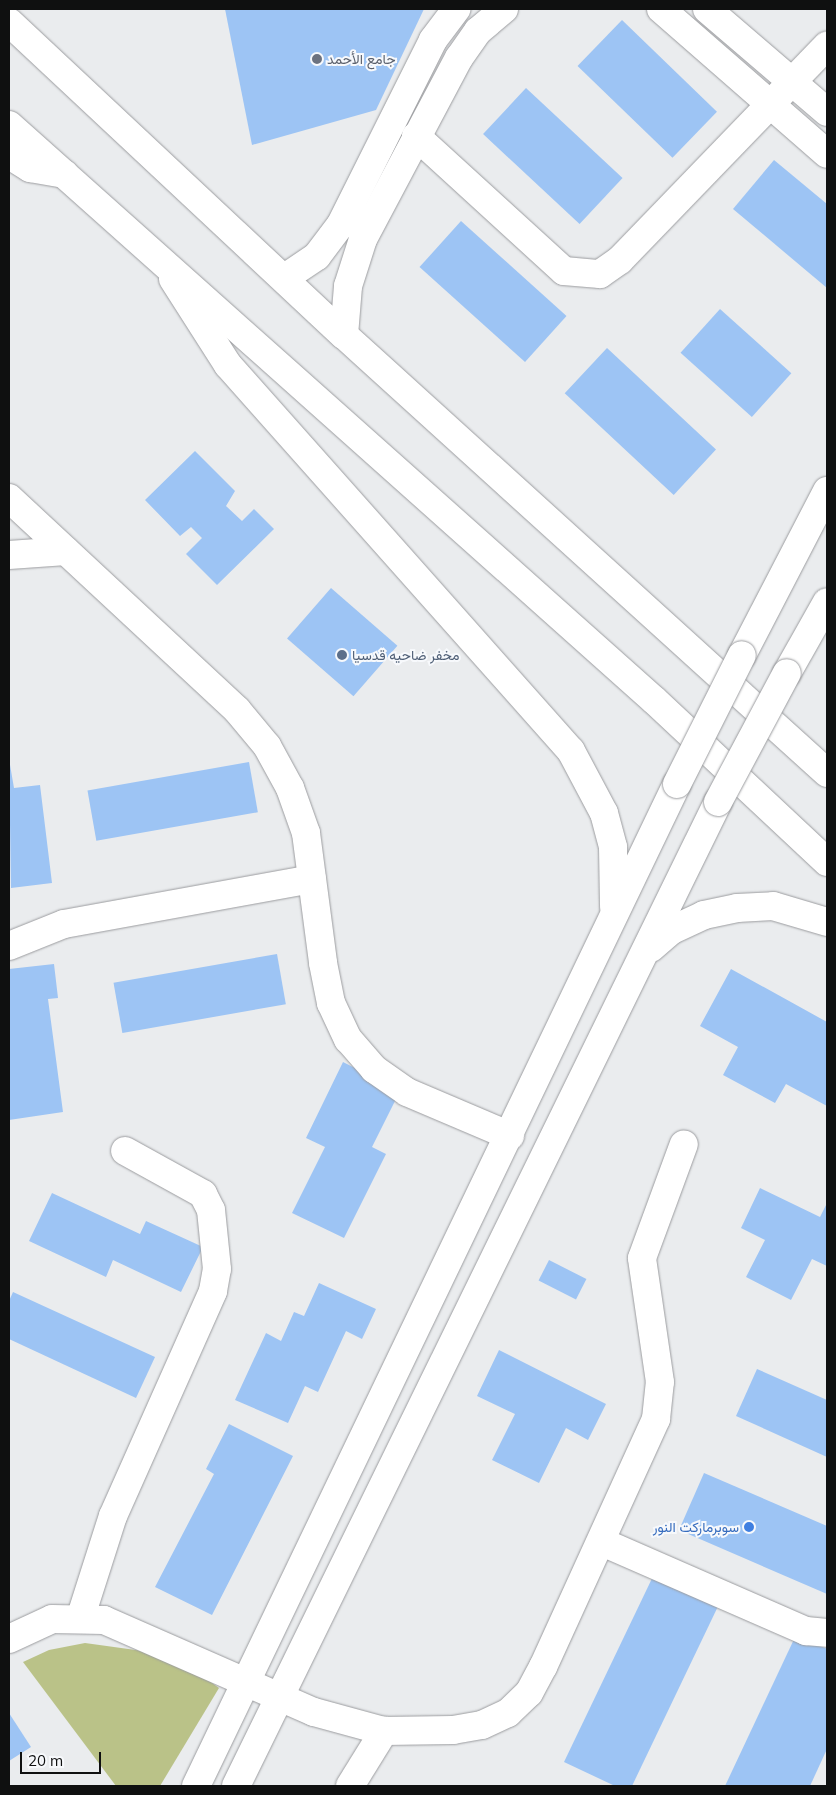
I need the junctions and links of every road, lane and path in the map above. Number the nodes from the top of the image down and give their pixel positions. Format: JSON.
{"nodes":[{"id":1,"x":456,"y":9,"type":"edge"},
{"id":2,"x":504,"y":9,"type":"edge"},
{"id":3,"x":660,"y":9,"type":"edge"},
{"id":4,"x":706,"y":9,"type":"edge"},
{"id":5,"x":9,"y":22,"type":"edge"},
{"id":6,"x":827,"y":46,"type":"edge"},
{"id":7,"x":792,"y":82,"type":"junction"},
{"id":8,"x":772,"y":104,"type":"junction"},
{"id":9,"x":827,"y":112,"type":"edge"},
{"id":10,"x":9,"y":125,"type":"edge"},
{"id":11,"x":416,"y":136,"type":"junction"},
{"id":12,"x":827,"y":154,"type":"edge"},
{"id":13,"x":9,"y":155,"type":"edge"},
{"id":14,"x":64,"y":174,"type":"junction"},
{"id":15,"x":166,"y":264,"type":"junction"},
{"id":16,"x":286,"y":277,"type":"junction"},
{"id":17,"x":344,"y":334,"type":"junction"},
{"id":18,"x":827,"y":491,"type":"edge"},
{"id":19,"x":9,"y":498,"type":"edge"},
{"id":20,"x":66,"y":551,"type":"junction"},
{"id":21,"x":9,"y":555,"type":"edge"},
{"id":22,"x":827,"y":602,"type":"edge"},
{"id":23,"x":827,"y":773,"type":"edge"},
{"id":24,"x":827,"y":862,"type":"edge"},
{"id":25,"x":312,"y":880,"type":"junction"},
{"id":26,"x":614,"y":917,"type":"junction"},
{"id":27,"x":827,"y":922,"type":"edge"},
{"id":28,"x":9,"y":946,"type":"edge"},
{"id":29,"x":646,"y":952,"type":"junction"},
{"id":30,"x":510,"y":1136,"type":"junction"},
{"id":31,"x":684,"y":1144,"type":"dead end"},
{"id":32,"x":125,"y":1151,"type":"dead end"},
{"id":33,"x":602,"y":1542,"type":"junction"},
{"id":34,"x":82,"y":1616,"type":"junction"},
{"id":35,"x":827,"y":1633,"type":"edge"},
{"id":36,"x":9,"y":1639,"type":"edge"},
{"id":37,"x":248,"y":1682,"type":"junction"},
{"id":38,"x":282,"y":1696,"type":"junction"},
{"id":39,"x":384,"y":1731,"type":"junction"},
{"id":40,"x":196,"y":1786,"type":"edge"},
{"id":41,"x":236,"y":1786,"type":"edge"},
{"id":42,"x":350,"y":1786,"type":"edge"}],
"edges":[{"from":1,"to":16,"type":"main road"},
{"from":2,"to":11,"type":"main road"},
{"from":3,"to":8,"type":"main road"},
{"from":4,"to":7,"type":"main road"},
{"from":5,"to":16,"type":"main road"},
{"from":6,"to":7,"type":"main road"},
{"from":7,"to":8,"type":"main road"},
{"from":7,"to":9,"type":"main road"},
{"from":8,"to":11,"type":"main road"},
{"from":8,"to":12,"type":"main road"},
{"from":10,"to":14,"type":"main road"},
{"from":11,"to":17,"type":"main road"},
{"from":13,"to":14,"type":"main road"},
{"from":14,"to":15,"type":"main road"},
{"from":15,"to":24,"type":"main road"},
{"from":15,"to":26,"type":"main road"},
{"from":16,"to":17,"type":"main road"},
{"from":17,"to":23,"type":"main road"},
{"from":18,"to":26,"type":"main road","bridge":true},
{"from":19,"to":20,"type":"main road"},
{"from":20,"to":21,"type":"main road"},
{"from":20,"to":25,"type":"main road"},
{"from":22,"to":29,"type":"main road","bridge":true},
{"from":25,"to":28,"type":"main road"},
{"from":25,"to":30,"type":"main road"},
{"from":26,"to":30,"type":"main road"},
{"from":27,"to":29,"type":"main road"},
{"from":29,"to":38,"type":"main road"},
{"from":30,"to":37,"type":"main road"},
{"from":31,"to":33,"type":"main road"},
{"from":32,"to":34,"type":"main road"},
{"from":33,"to":35,"type":"main road"},
{"from":33,"to":39,"type":"main road"},
{"from":34,"to":36,"type":"main road"},
{"from":34,"to":37,"type":"main road"},
{"from":37,"to":38,"type":"main road"},
{"from":37,"to":40,"type":"main road"},
{"from":38,"to":39,"type":"main road"},
{"from":38,"to":41,"type":"main road"},
{"from":39,"to":42,"type":"main road"}]}
